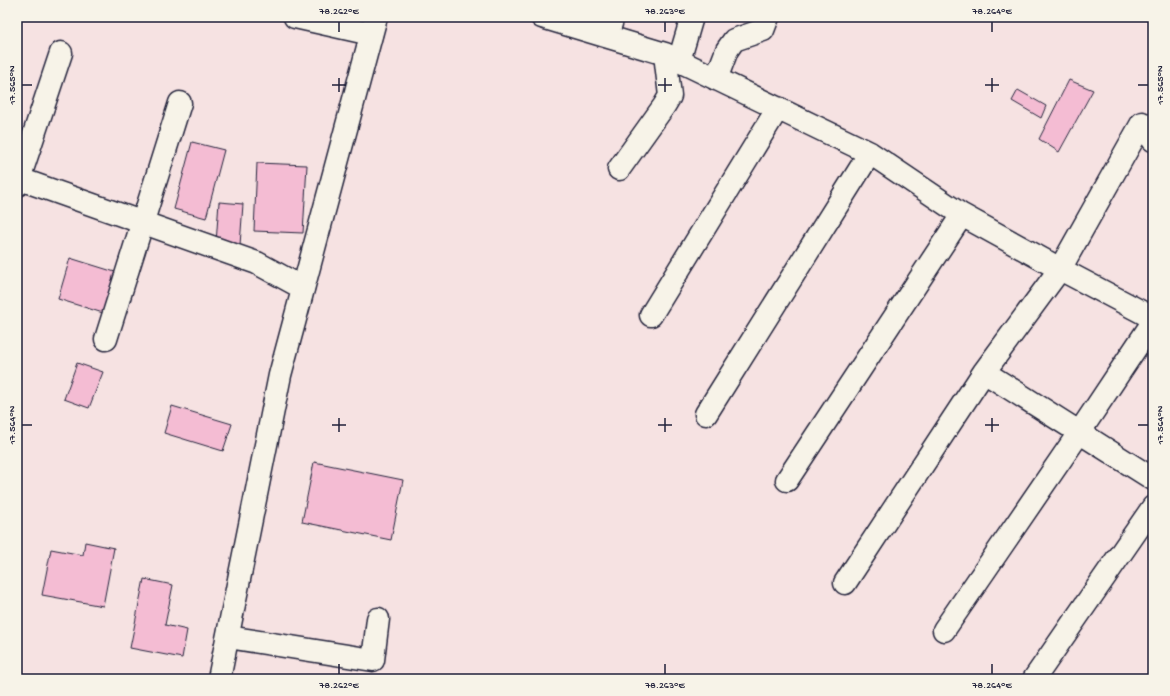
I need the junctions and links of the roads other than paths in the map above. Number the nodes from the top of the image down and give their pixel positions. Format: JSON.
{"nodes":[{"id":1,"x":295,"y":17,"type":"edge"},
{"id":2,"x":542,"y":17,"type":"edge"},
{"id":3,"x":692,"y":17,"type":"edge"},
{"id":4,"x":768,"y":17,"type":"edge"},
{"id":5,"x":373,"y":26,"type":"edge"},
{"id":6,"x":610,"y":27,"type":"edge"},
{"id":7,"x":60,"y":53,"type":"dead end"},
{"id":8,"x":672,"y":58,"type":"junction"},
{"id":9,"x":716,"y":78,"type":"junction"},
{"id":10,"x":180,"y":103,"type":"dead end"},
{"id":11,"x":778,"y":108,"type":"junction"},
{"id":12,"x":1153,"y":140,"type":"edge"},
{"id":13,"x":870,"y":153,"type":"junction"},
{"id":14,"x":619,"y":169,"type":"dead end"},
{"id":15,"x":18,"y":181,"type":"edge"},
{"id":16,"x":962,"y":215,"type":"junction"},
{"id":17,"x":143,"y":223,"type":"junction"},
{"id":18,"x":1060,"y":269,"type":"junction"},
{"id":19,"x":303,"y":288,"type":"junction"},
{"id":20,"x":651,"y":315,"type":"dead end"},
{"id":21,"x":1153,"y":318,"type":"edge"},
{"id":22,"x":1153,"y":322,"type":"edge"},
{"id":23,"x":106,"y":339,"type":"dead end"},
{"id":24,"x":984,"y":372,"type":"junction"},
{"id":25,"x":706,"y":414,"type":"dead end"},
{"id":26,"x":1079,"y":433,"type":"junction"},
{"id":27,"x":1153,"y":479,"type":"edge"},
{"id":28,"x":787,"y":480,"type":"dead end"},
{"id":29,"x":1153,"y":507,"type":"edge"},
{"id":30,"x":845,"y":583,"type":"dead end"},
{"id":31,"x":378,"y":619,"type":"dead end"},
{"id":32,"x":944,"y":630,"type":"dead end"},
{"id":33,"x":228,"y":637,"type":"junction"},
{"id":34,"x":219,"y":679,"type":"edge"},
{"id":35,"x":1034,"y":679,"type":"edge"}],
"edges":[{"from":1,"to":5,"type":"street"},
{"from":2,"to":6,"type":"street"},
{"from":3,"to":8,"type":"street"},
{"from":4,"to":9,"type":"street"},
{"from":5,"to":19,"type":"street"},
{"from":6,"to":8,"type":"street"},
{"from":7,"to":15,"type":"street"},
{"from":8,"to":9,"type":"street"},
{"from":8,"to":14,"type":"street"},
{"from":9,"to":11,"type":"street"},
{"from":10,"to":17,"type":"street"},
{"from":11,"to":13,"type":"street"},
{"from":11,"to":20,"type":"street"},
{"from":12,"to":18,"type":"street"},
{"from":13,"to":16,"type":"street"},
{"from":13,"to":25,"type":"street"},
{"from":15,"to":17,"type":"street"},
{"from":16,"to":18,"type":"street"},
{"from":16,"to":28,"type":"street"},
{"from":17,"to":19,"type":"street"},
{"from":17,"to":23,"type":"street"},
{"from":18,"to":21,"type":"street"},
{"from":18,"to":24,"type":"street"},
{"from":19,"to":33,"type":"street"},
{"from":22,"to":26,"type":"street"},
{"from":24,"to":26,"type":"street"},
{"from":24,"to":30,"type":"street"},
{"from":26,"to":27,"type":"street"},
{"from":26,"to":32,"type":"street"},
{"from":29,"to":35,"type":"street"},
{"from":31,"to":33,"type":"street"},
{"from":33,"to":34,"type":"street"}]}
